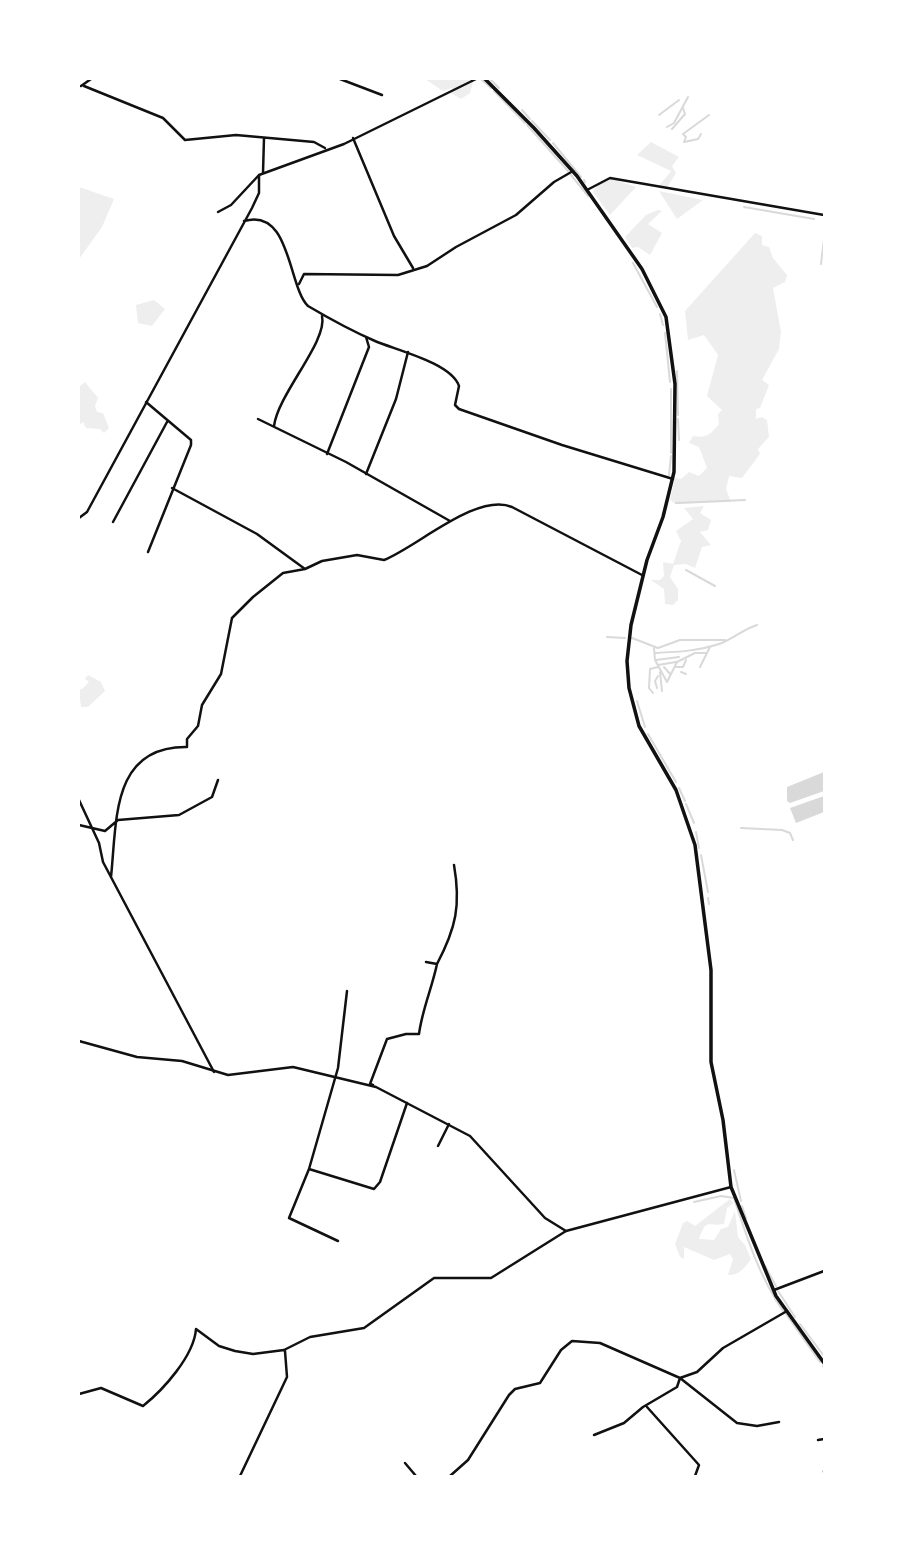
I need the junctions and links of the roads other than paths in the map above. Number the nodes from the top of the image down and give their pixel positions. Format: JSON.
{"nodes":[{"id":1,"x":91,"y":79,"type":"edge"},
{"id":2,"x":340,"y":79,"type":"edge"},
{"id":3,"x":476,"y":79,"type":"edge"},
{"id":4,"x":485,"y":79,"type":"edge"},
{"id":5,"x":81,"y":86,"type":"edge"},
{"id":6,"x":382,"y":95,"type":"dead end"},
{"id":7,"x":264,"y":138,"type":"junction"},
{"id":8,"x":354,"y":138,"type":"junction"},
{"id":9,"x":326,"y":148,"type":"junction"},
{"id":10,"x":573,"y":171,"type":"junction"},
{"id":11,"x":261,"y":174,"type":"junction"},
{"id":12,"x":587,"y":190,"type":"junction"},
{"id":13,"x":250,"y":210,"type":"junction"},
{"id":14,"x":218,"y":212,"type":"dead end"},
{"id":15,"x":824,"y":215,"type":"edge"},
{"id":16,"x":255,"y":219,"type":"junction"},
{"id":17,"x":244,"y":221,"type":"junction"},
{"id":18,"x":413,"y":268,"type":"junction"},
{"id":19,"x":298,"y":288,"type":"junction"},
{"id":20,"x":321,"y":314,"type":"junction"},
{"id":21,"x":330,"y":319,"type":"junction"},
{"id":22,"x":323,"y":322,"type":"junction"},
{"id":23,"x":366,"y":337,"type":"junction"},
{"id":24,"x":378,"y":342,"type":"junction"},
{"id":25,"x":369,"y":347,"type":"junction"},
{"id":26,"x":408,"y":352,"type":"junction"},
{"id":27,"x":146,"y":402,"type":"junction"},
{"id":28,"x":258,"y":419,"type":"dead end"},
{"id":29,"x":167,"y":422,"type":"junction"},
{"id":30,"x":274,"y":426,"type":"junction"},
{"id":31,"x":327,"y":454,"type":"junction"},
{"id":32,"x":366,"y":474,"type":"junction"},
{"id":33,"x":673,"y":479,"type":"junction"},
{"id":34,"x":172,"y":488,"type":"junction"},
{"id":35,"x":79,"y":518,"type":"edge"},
{"id":36,"x":450,"y":521,"type":"junction"},
{"id":37,"x":113,"y":522,"type":"dead end"},
{"id":38,"x":148,"y":552,"type":"dead end"},
{"id":39,"x":305,"y":569,"type":"junction"},
{"id":40,"x":642,"y":576,"type":"junction"},
{"id":41,"x":218,"y":780,"type":"dead end"},
{"id":42,"x":79,"y":800,"type":"edge"},
{"id":43,"x":118,"y":820,"type":"junction"},
{"id":44,"x":79,"y":825,"type":"edge"},
{"id":45,"x":92,"y":828,"type":"junction"},
{"id":46,"x":454,"y":865,"type":"dead end"},
{"id":47,"x":111,"y":877,"type":"junction"},
{"id":48,"x":426,"y":961,"type":"dead end"},
{"id":49,"x":437,"y":964,"type":"junction"},
{"id":50,"x":347,"y":991,"type":"dead end"},
{"id":51,"x":79,"y":1041,"type":"edge"},
{"id":52,"x":214,"y":1072,"type":"junction"},
{"id":53,"x":335,"y":1077,"type":"junction"},
{"id":54,"x":376,"y":1087,"type":"junction"},
{"id":55,"x":407,"y":1103,"type":"junction"},
{"id":56,"x":449,"y":1124,"type":"junction"},
{"id":57,"x":438,"y":1146,"type":"dead end"},
{"id":58,"x":309,"y":1169,"type":"junction"},
{"id":59,"x":731,"y":1187,"type":"junction"},
{"id":60,"x":566,"y":1231,"type":"junction"},
{"id":61,"x":338,"y":1241,"type":"dead end"},
{"id":62,"x":824,"y":1271,"type":"edge"},
{"id":63,"x":774,"y":1290,"type":"junction"},
{"id":64,"x":787,"y":1311,"type":"junction"},
{"id":65,"x":284,"y":1350,"type":"junction"},
{"id":66,"x":824,"y":1363,"type":"edge"},
{"id":67,"x":680,"y":1378,"type":"junction"},
{"id":68,"x":79,"y":1394,"type":"edge"},
{"id":69,"x":647,"y":1407,"type":"junction"},
{"id":70,"x":779,"y":1422,"type":"dead end"},
{"id":71,"x":594,"y":1435,"type":"dead end"},
{"id":72,"x":824,"y":1439,"type":"edge"},
{"id":73,"x":818,"y":1440,"type":"dead end"},
{"id":74,"x":405,"y":1463,"type":"dead end"},
{"id":75,"x":240,"y":1476,"type":"edge"},
{"id":76,"x":416,"y":1476,"type":"edge"},
{"id":77,"x":450,"y":1476,"type":"edge"},
{"id":78,"x":695,"y":1476,"type":"edge"}],
"edges":[{"from":1,"to":5,"type":"street"},
{"from":2,"to":6,"type":"street"},
{"from":3,"to":8,"type":"street"},
{"from":4,"to":10,"type":"main road"},
{"from":5,"to":7,"type":"street"},
{"from":7,"to":9,"type":"street"},
{"from":7,"to":11,"type":"street"},
{"from":8,"to":9,"type":"street"},
{"from":8,"to":18,"type":"street"},
{"from":9,"to":11,"type":"street"},
{"from":10,"to":12,"type":"main road"},
{"from":10,"to":18,"type":"street"},
{"from":11,"to":13,"type":"street"},
{"from":11,"to":14,"type":"street"},
{"from":12,"to":15,"type":"street"},
{"from":12,"to":33,"type":"main road"},
{"from":13,"to":16,"type":"street"},
{"from":13,"to":17,"type":"street"},
{"from":16,"to":17,"type":"street"},
{"from":16,"to":19,"type":"street"},
{"from":17,"to":27,"type":"street"},
{"from":18,"to":19,"type":"street"},
{"from":19,"to":20,"type":"street"},
{"from":20,"to":21,"type":"street"},
{"from":20,"to":22,"type":"street"},
{"from":21,"to":22,"type":"street"},
{"from":21,"to":23,"type":"street"},
{"from":22,"to":30,"type":"street"},
{"from":23,"to":24,"type":"street"},
{"from":23,"to":25,"type":"street"},
{"from":24,"to":25,"type":"street"},
{"from":24,"to":26,"type":"street"},
{"from":25,"to":31,"type":"street"},
{"from":26,"to":32,"type":"street"},
{"from":26,"to":33,"type":"street"},
{"from":27,"to":29,"type":"street"},
{"from":27,"to":35,"type":"street"},
{"from":28,"to":30,"type":"street"},
{"from":29,"to":34,"type":"street"},
{"from":29,"to":37,"type":"street"},
{"from":30,"to":31,"type":"street"},
{"from":31,"to":32,"type":"street"},
{"from":32,"to":36,"type":"street"},
{"from":33,"to":40,"type":"main road"},
{"from":34,"to":38,"type":"street"},
{"from":34,"to":39,"type":"street"},
{"from":36,"to":39,"type":"street"},
{"from":36,"to":40,"type":"street"},
{"from":39,"to":43,"type":"street"},
{"from":40,"to":59,"type":"main road"},
{"from":41,"to":43,"type":"street"},
{"from":42,"to":45,"type":"street"},
{"from":43,"to":45,"type":"street"},
{"from":43,"to":47,"type":"street"},
{"from":44,"to":45,"type":"street"},
{"from":45,"to":47,"type":"street"},
{"from":46,"to":49,"type":"street"},
{"from":47,"to":52,"type":"street"},
{"from":48,"to":49,"type":"street"},
{"from":49,"to":54,"type":"street"},
{"from":50,"to":53,"type":"street"},
{"from":51,"to":52,"type":"street"},
{"from":52,"to":53,"type":"street"},
{"from":53,"to":54,"type":"street"},
{"from":53,"to":58,"type":"street"},
{"from":54,"to":55,"type":"street"},
{"from":55,"to":56,"type":"street"},
{"from":55,"to":58,"type":"street"},
{"from":56,"to":57,"type":"street"},
{"from":56,"to":60,"type":"street"},
{"from":58,"to":61,"type":"street"},
{"from":59,"to":60,"type":"street"},
{"from":59,"to":63,"type":"main road"},
{"from":60,"to":65,"type":"street"},
{"from":62,"to":63,"type":"street"},
{"from":63,"to":64,"type":"main road"},
{"from":64,"to":66,"type":"main road"},
{"from":64,"to":67,"type":"street"},
{"from":65,"to":68,"type":"street"},
{"from":65,"to":75,"type":"street"},
{"from":67,"to":69,"type":"street"},
{"from":67,"to":70,"type":"street"},
{"from":67,"to":77,"type":"street"},
{"from":69,"to":71,"type":"street"},
{"from":69,"to":78,"type":"street"},
{"from":72,"to":73,"type":"street"},
{"from":74,"to":76,"type":"street"}]}
